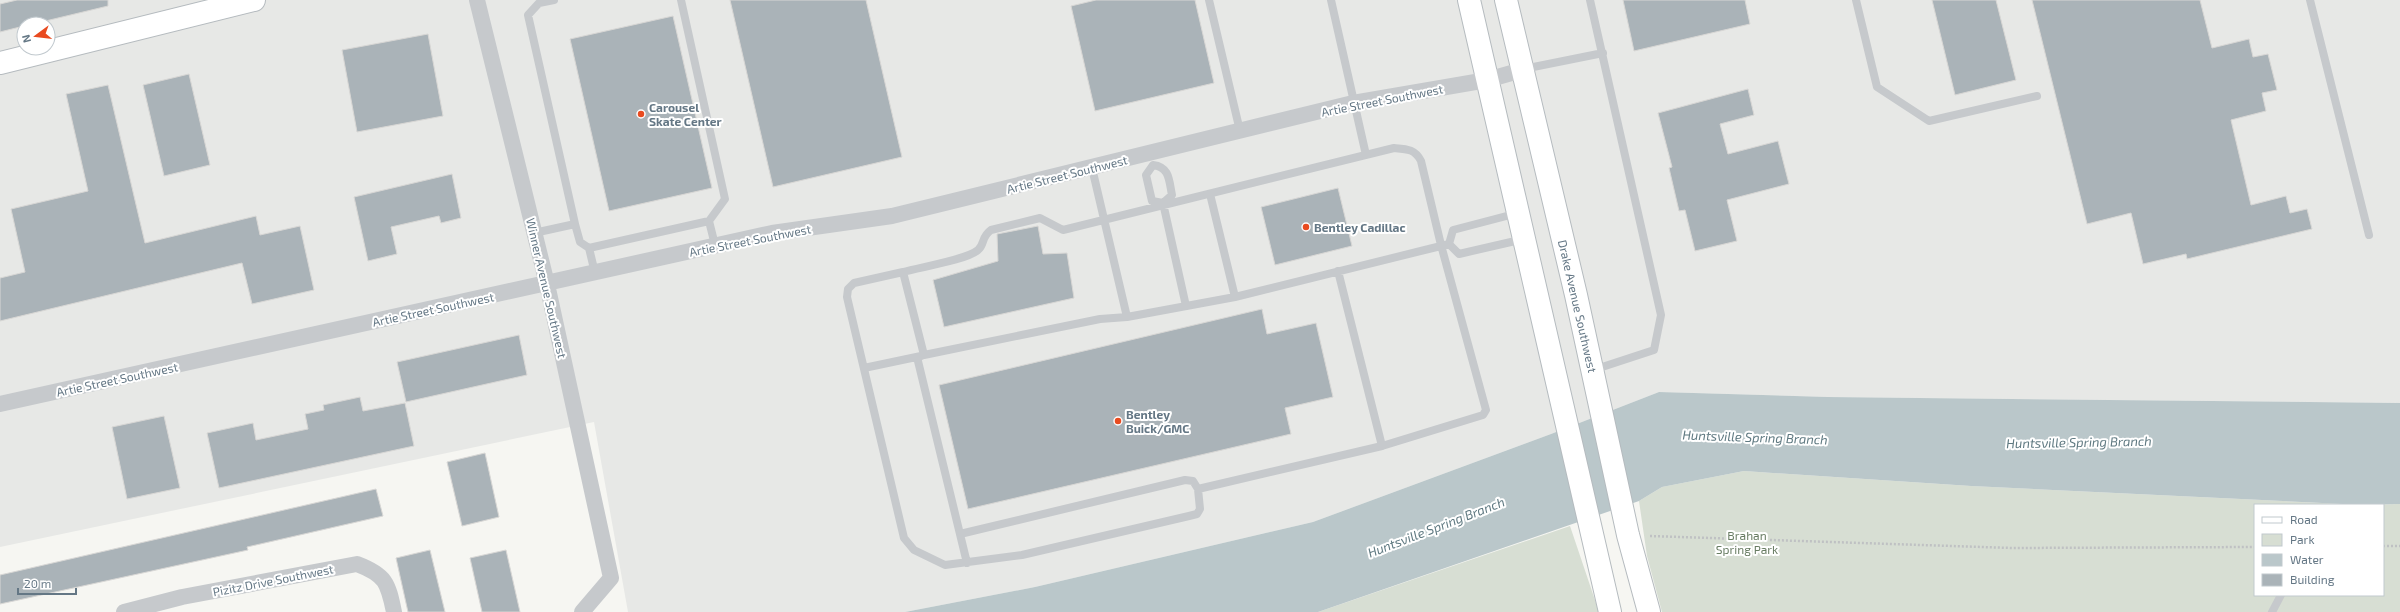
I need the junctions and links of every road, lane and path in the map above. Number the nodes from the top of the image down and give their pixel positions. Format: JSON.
{"nodes":[{"id":1,"x":254,"y":0,"type":"edge"},
{"id":2,"x":477,"y":0,"type":"edge"},
{"id":3,"x":554,"y":0,"type":"edge"},
{"id":4,"x":681,"y":0,"type":"edge"},
{"id":5,"x":1209,"y":0,"type":"edge"},
{"id":6,"x":1331,"y":0,"type":"edge"},
{"id":7,"x":1469,"y":0,"type":"edge"},
{"id":8,"x":1506,"y":0,"type":"edge"},
{"id":9,"x":1590,"y":0,"type":"edge"},
{"id":10,"x":1856,"y":0,"type":"edge"},
{"id":11,"x":2310,"y":0,"type":"edge"},
{"id":12,"x":1603,"y":52,"type":"junction"},
{"id":13,"x":0,"y":63,"type":"edge"},
{"id":14,"x":1522,"y":70,"type":"junction"},
{"id":15,"x":1487,"y":80,"type":"junction"},
{"id":16,"x":2037,"y":96,"type":"dead end"},
{"id":17,"x":1353,"y":103,"type":"junction"},
{"id":18,"x":1240,"y":131,"type":"junction"},
{"id":19,"x":1366,"y":155,"type":"junction"},
{"id":20,"x":1152,"y":159,"type":"junction"},
{"id":21,"x":1092,"y":168,"type":"junction"},
{"id":22,"x":1210,"y":194,"type":"junction"},
{"id":23,"x":1164,"y":204,"type":"junction"},
{"id":24,"x":1518,"y":213,"type":"junction"},
{"id":25,"x":1104,"y":220,"type":"junction"},
{"id":26,"x":709,"y":221,"type":"junction"},
{"id":27,"x":575,"y":224,"type":"junction"},
{"id":28,"x":534,"y":233,"type":"junction"},
{"id":29,"x":2369,"y":235,"type":"dead end"},
{"id":30,"x":1524,"y":239,"type":"junction"},
{"id":31,"x":1445,"y":244,"type":"junction"},
{"id":32,"x":715,"y":246,"type":"junction"},
{"id":33,"x":589,"y":248,"type":"junction"},
{"id":34,"x":1338,"y":271,"type":"junction"},
{"id":35,"x":903,"y":272,"type":"junction"},
{"id":36,"x":595,"y":273,"type":"junction"},
{"id":37,"x":547,"y":284,"type":"junction"},
{"id":38,"x":1235,"y":297,"type":"junction"},
{"id":39,"x":1186,"y":306,"type":"junction"},
{"id":40,"x":1127,"y":317,"type":"junction"},
{"id":41,"x":920,"y":356,"type":"junction"},
{"id":42,"x":864,"y":368,"type":"junction"},
{"id":43,"x":1592,"y":370,"type":"junction"},
{"id":44,"x":0,"y":404,"type":"edge"},
{"id":45,"x":1382,"y":446,"type":"junction"},
{"id":46,"x":1198,"y":489,"type":"junction"},
{"id":47,"x":960,"y":534,"type":"junction"},
{"id":48,"x":1628,"y":535,"type":"junction"},
{"id":49,"x":2254,"y":546,"type":"edge"},
{"id":50,"x":2384,"y":546,"type":"edge"},
{"id":51,"x":2400,"y":546,"type":"edge"},
{"id":52,"x":967,"y":563,"type":"junction"},
{"id":53,"x":2280,"y":596,"type":"edge"},
{"id":54,"x":124,"y":612,"type":"edge"},
{"id":55,"x":394,"y":612,"type":"edge"},
{"id":56,"x":582,"y":612,"type":"edge"},
{"id":57,"x":1610,"y":612,"type":"edge"},
{"id":58,"x":1649,"y":612,"type":"edge"},
{"id":59,"x":2272,"y":612,"type":"edge"}],
"edges":[{"from":1,"to":13,"type":"street"},
{"from":2,"to":28,"type":"street","name":"Winner Avenue Southwest"},
{"from":3,"to":27,"type":"lane"},
{"from":4,"to":26,"type":"lane"},
{"from":5,"to":18,"type":"lane"},
{"from":6,"to":17,"type":"lane"},
{"from":7,"to":15,"type":"street"},
{"from":8,"to":14,"type":"street","name":"Drake Avenue Southwest"},
{"from":9,"to":12,"type":"lane"},
{"from":10,"to":16,"type":"lane"},
{"from":11,"to":29,"type":"lane"},
{"from":12,"to":14,"type":"lane"},
{"from":12,"to":43,"type":"lane"},
{"from":14,"to":15,"type":"street","name":"Artie Street Southwest"},
{"from":14,"to":43,"type":"street","name":"Drake Avenue Southwest"},
{"from":15,"to":17,"type":"street","name":"Artie Street Southwest"},
{"from":15,"to":24,"type":"street"},
{"from":17,"to":18,"type":"street","name":"Artie Street Southwest"},
{"from":17,"to":19,"type":"lane"},
{"from":18,"to":20,"type":"street","name":"Artie Street Southwest"},
{"from":19,"to":22,"type":"lane"},
{"from":19,"to":31,"type":"lane"},
{"from":20,"to":21,"type":"street","name":"Artie Street Southwest"},
{"from":20,"to":23,"type":"lane"},
{"from":20,"to":23,"type":"lane"},
{"from":21,"to":25,"type":"lane"},
{"from":21,"to":32,"type":"street","name":"Artie Street Southwest"},
{"from":22,"to":23,"type":"lane"},
{"from":22,"to":38,"type":"lane"},
{"from":23,"to":25,"type":"lane"},
{"from":23,"to":39,"type":"lane"},
{"from":24,"to":30,"type":"street"},
{"from":24,"to":31,"type":"lane"},
{"from":25,"to":35,"type":"lane"},
{"from":25,"to":40,"type":"lane"},
{"from":26,"to":32,"type":"lane"},
{"from":26,"to":33,"type":"lane"},
{"from":27,"to":28,"type":"lane"},
{"from":27,"to":33,"type":"lane"},
{"from":28,"to":37,"type":"street","name":"Winner Avenue Southwest"},
{"from":30,"to":31,"type":"lane"},
{"from":30,"to":57,"type":"street"},
{"from":31,"to":34,"type":"lane"},
{"from":31,"to":45,"type":"lane"},
{"from":32,"to":36,"type":"street","name":"Artie Street Southwest"},
{"from":33,"to":36,"type":"lane"},
{"from":34,"to":38,"type":"lane"},
{"from":34,"to":45,"type":"lane"},
{"from":35,"to":41,"type":"lane"},
{"from":35,"to":42,"type":"lane"},
{"from":36,"to":37,"type":"street","name":"Artie Street Southwest"},
{"from":37,"to":44,"type":"street","name":"Artie Street Southwest"},
{"from":37,"to":56,"type":"street","name":"Winner Avenue Southwest"},
{"from":38,"to":39,"type":"lane"},
{"from":39,"to":40,"type":"lane"},
{"from":40,"to":41,"type":"lane"},
{"from":41,"to":42,"type":"lane"},
{"from":41,"to":47,"type":"lane"},
{"from":42,"to":52,"type":"lane"},
{"from":43,"to":48,"type":"street","name":"Drake Avenue Southwest"},
{"from":45,"to":46,"type":"lane"},
{"from":46,"to":47,"type":"lane"},
{"from":46,"to":52,"type":"lane"},
{"from":47,"to":52,"type":"lane"},
{"from":48,"to":49,"type":"path"},
{"from":48,"to":58,"type":"street","name":"Drake Avenue Southwest"},
{"from":50,"to":51,"type":"path"},
{"from":53,"to":59,"type":"lane"},
{"from":54,"to":55,"type":"street","name":"Pizitz Drive Southwest"}]}
